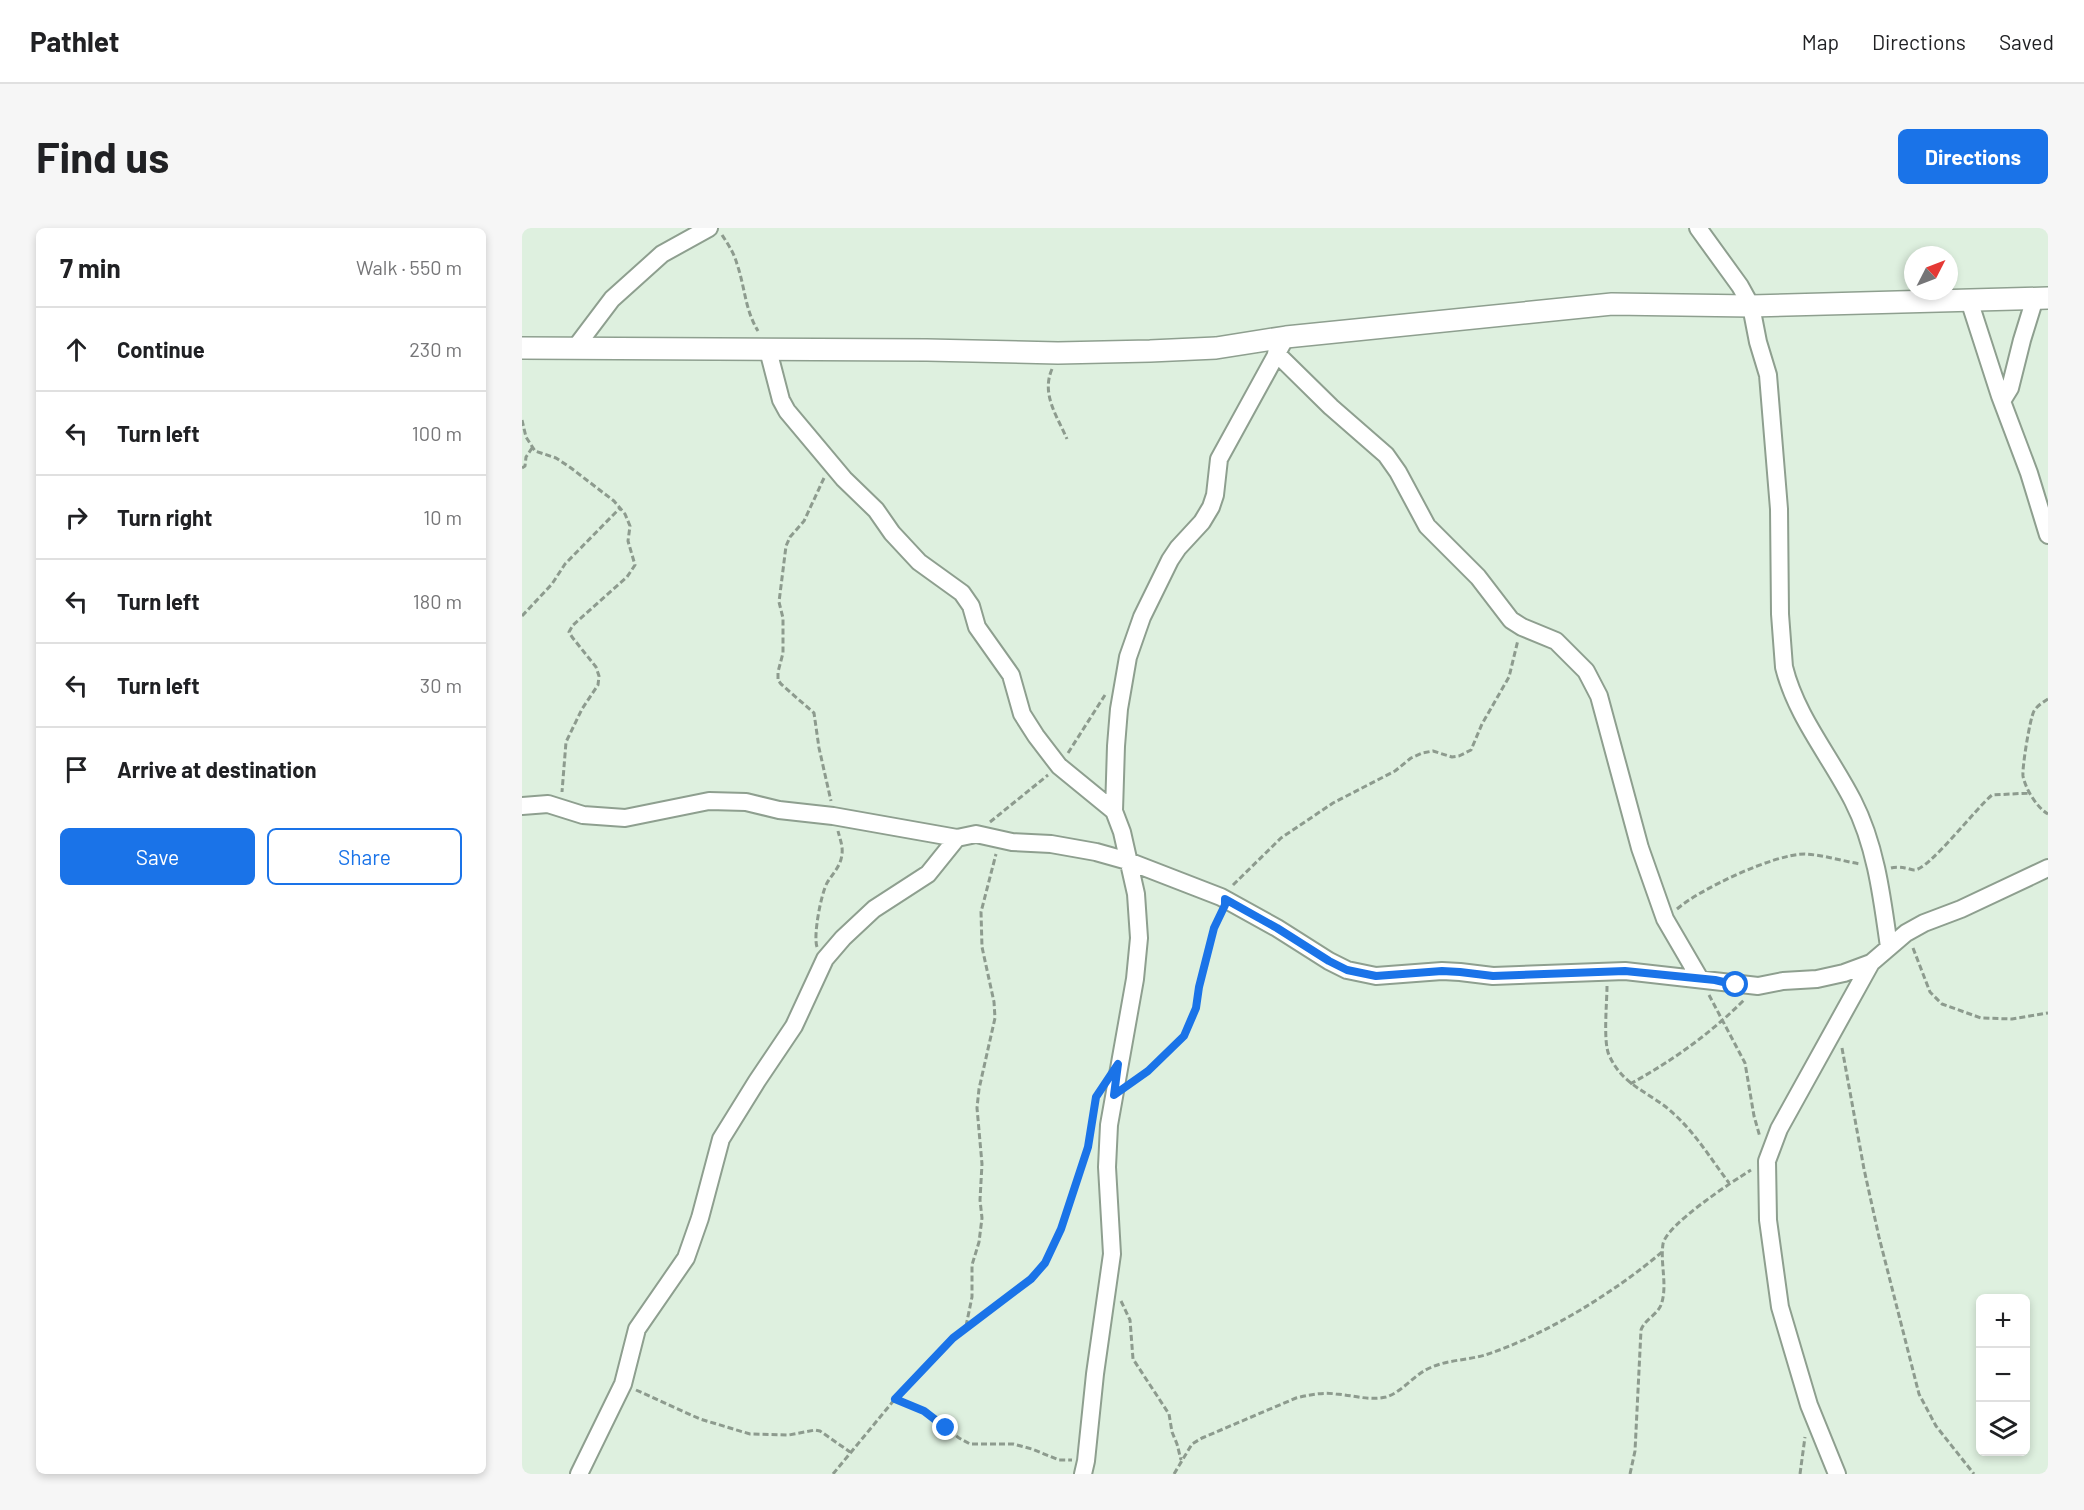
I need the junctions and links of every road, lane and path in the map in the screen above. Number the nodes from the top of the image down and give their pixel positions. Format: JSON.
{"nodes":[{"id":1,"x":709,"y":228,"type":"edge"},
{"id":2,"x":718,"y":228,"type":"edge"},
{"id":3,"x":1698,"y":228,"type":"edge"},
{"id":4,"x":681,"y":234,"type":"edge"},
{"id":5,"x":2042,"y":298,"type":"edge"},
{"id":6,"x":1969,"y":300,"type":"junction"},
{"id":7,"x":1751,"y":306,"type":"junction"},
{"id":8,"x":1281,"y":345,"type":"junction"},
{"id":9,"x":522,"y":348,"type":"edge"},
{"id":10,"x":575,"y":348,"type":"junction"},
{"id":11,"x":768,"y":350,"type":"junction"},
{"id":12,"x":1058,"y":353,"type":"junction"},
{"id":13,"x":2002,"y":401,"type":"junction"},
{"id":14,"x":522,"y":420,"type":"edge"},
{"id":15,"x":1067,"y":439,"type":"dead end"},
{"id":16,"x":532,"y":448,"type":"junction"},
{"id":17,"x":832,"y":463,"type":"junction"},
{"id":18,"x":522,"y":468,"type":"edge"},
{"id":19,"x":620,"y":508,"type":"junction"},
{"id":20,"x":2048,"y":535,"type":"edge"},
{"id":21,"x":522,"y":616,"type":"edge"},
{"id":22,"x":1522,"y":627,"type":"junction"},
{"id":23,"x":1110,"y":687,"type":"dead end"},
{"id":24,"x":2048,"y":699,"type":"edge"},
{"id":25,"x":1059,"y":766,"type":"junction"},
{"id":26,"x":2030,"y":793,"type":"junction"},
{"id":27,"x":522,"y":806,"type":"edge"},
{"id":28,"x":559,"y":809,"type":"junction"},
{"id":29,"x":1114,"y":811,"type":"junction"},
{"id":30,"x":2048,"y":814,"type":"edge"},
{"id":31,"x":833,"y":816,"type":"junction"},
{"id":32,"x":976,"y":834,"type":"junction"},
{"id":33,"x":957,"y":838,"type":"junction"},
{"id":34,"x":1000,"y":839,"type":"junction"},
{"id":35,"x":1128,"y":861,"type":"junction"},
{"id":36,"x":1876,"y":867,"type":"junction"},
{"id":37,"x":2048,"y":868,"type":"edge"},
{"id":38,"x":1223,"y":898,"type":"junction"},
{"id":39,"x":1665,"y":919,"type":"junction"},
{"id":40,"x":1906,"y":933,"type":"junction"},
{"id":41,"x":1888,"y":947,"type":"junction"},
{"id":42,"x":825,"y":959,"type":"junction"},
{"id":43,"x":1871,"y":963,"type":"junction"},
{"id":44,"x":1607,"y":972,"type":"junction"},
{"id":45,"x":1700,"y":979,"type":"junction"},
{"id":46,"x":1758,"y":986,"type":"junction"},
{"id":47,"x":2048,"y":1013,"type":"edge"},
{"id":48,"x":1722,"y":1022,"type":"junction"},
{"id":49,"x":1838,"y":1023,"type":"junction"},
{"id":50,"x":1630,"y":1084,"type":"junction"},
{"id":51,"x":1107,"y":1092,"type":"junction"},
{"id":52,"x":1767,"y":1161,"type":"junction"},
{"id":53,"x":1729,"y":1183,"type":"junction"},
{"id":54,"x":1662,"y":1252,"type":"junction"},
{"id":55,"x":1108,"y":1282,"type":"junction"},
{"id":56,"x":966,"y":1328,"type":"junction"},
{"id":57,"x":624,"y":1384,"type":"junction"},
{"id":58,"x":895,"y":1399,"type":"junction"},
{"id":59,"x":850,"y":1452,"type":"junction"},
{"id":60,"x":1181,"y":1461,"type":"junction"},
{"id":61,"x":1084,"y":1467,"type":"edge"},
{"id":62,"x":579,"y":1474,"type":"edge"},
{"id":63,"x":833,"y":1474,"type":"edge"},
{"id":64,"x":1174,"y":1474,"type":"edge"},
{"id":65,"x":1630,"y":1474,"type":"edge"},
{"id":66,"x":1837,"y":1474,"type":"edge"},
{"id":67,"x":1974,"y":1474,"type":"edge"}],
"edges":[{"from":1,"to":4,"type":"street"},
{"from":2,"to":11,"type":"path"},
{"from":3,"to":7,"type":"street"},
{"from":4,"to":10,"type":"street"},
{"from":5,"to":6,"type":"street"},
{"from":5,"to":13,"type":"street"},
{"from":6,"to":7,"type":"street"},
{"from":6,"to":13,"type":"street"},
{"from":7,"to":8,"type":"street"},
{"from":7,"to":36,"type":"street"},
{"from":8,"to":12,"type":"street"},
{"from":8,"to":22,"type":"street"},
{"from":8,"to":29,"type":"street"},
{"from":9,"to":10,"type":"street"},
{"from":10,"to":11,"type":"street"},
{"from":11,"to":12,"type":"street"},
{"from":11,"to":17,"type":"street"},
{"from":12,"to":15,"type":"path"},
{"from":13,"to":20,"type":"street"},
{"from":14,"to":16,"type":"path"},
{"from":16,"to":18,"type":"path"},
{"from":16,"to":19,"type":"path"},
{"from":17,"to":25,"type":"street"},
{"from":17,"to":31,"type":"path"},
{"from":19,"to":21,"type":"path"},
{"from":19,"to":28,"type":"path"},
{"from":22,"to":38,"type":"path"},
{"from":22,"to":39,"type":"street"},
{"from":23,"to":25,"type":"path"},
{"from":24,"to":26,"type":"path"},
{"from":25,"to":29,"type":"street"},
{"from":25,"to":32,"type":"path"},
{"from":26,"to":30,"type":"path"},
{"from":26,"to":36,"type":"path"},
{"from":27,"to":28,"type":"street"},
{"from":28,"to":31,"type":"street"},
{"from":29,"to":35,"type":"street"},
{"from":31,"to":33,"type":"street"},
{"from":31,"to":42,"type":"path"},
{"from":32,"to":33,"type":"street"},
{"from":32,"to":34,"type":"street"},
{"from":33,"to":42,"type":"street"},
{"from":34,"to":35,"type":"street"},
{"from":34,"to":56,"type":"path"},
{"from":35,"to":38,"type":"street"},
{"from":35,"to":51,"type":"street"},
{"from":36,"to":39,"type":"path"},
{"from":36,"to":41,"type":"street"},
{"from":37,"to":40,"type":"street"},
{"from":38,"to":44,"type":"street"},
{"from":38,"to":51,"type":"path"},
{"from":39,"to":45,"type":"street"},
{"from":40,"to":41,"type":"street"},
{"from":40,"to":47,"type":"path"},
{"from":41,"to":43,"type":"street"},
{"from":42,"to":57,"type":"street"},
{"from":43,"to":46,"type":"street"},
{"from":43,"to":49,"type":"street"},
{"from":44,"to":45,"type":"street"},
{"from":44,"to":50,"type":"path"},
{"from":45,"to":46,"type":"street"},
{"from":45,"to":48,"type":"path"},
{"from":46,"to":48,"type":"path"},
{"from":48,"to":50,"type":"path"},
{"from":48,"to":52,"type":"path"},
{"from":49,"to":52,"type":"street"},
{"from":49,"to":67,"type":"path"},
{"from":50,"to":53,"type":"path"},
{"from":51,"to":55,"type":"street"},
{"from":51,"to":56,"type":"path"},
{"from":52,"to":53,"type":"path"},
{"from":52,"to":66,"type":"street"},
{"from":53,"to":54,"type":"path"},
{"from":54,"to":60,"type":"path"},
{"from":54,"to":65,"type":"path"},
{"from":55,"to":60,"type":"path"},
{"from":55,"to":61,"type":"street"},
{"from":56,"to":58,"type":"path"},
{"from":57,"to":59,"type":"path"},
{"from":57,"to":62,"type":"street"},
{"from":58,"to":59,"type":"path"},
{"from":58,"to":61,"type":"path"},
{"from":59,"to":63,"type":"path"},
{"from":60,"to":64,"type":"path"}]}
